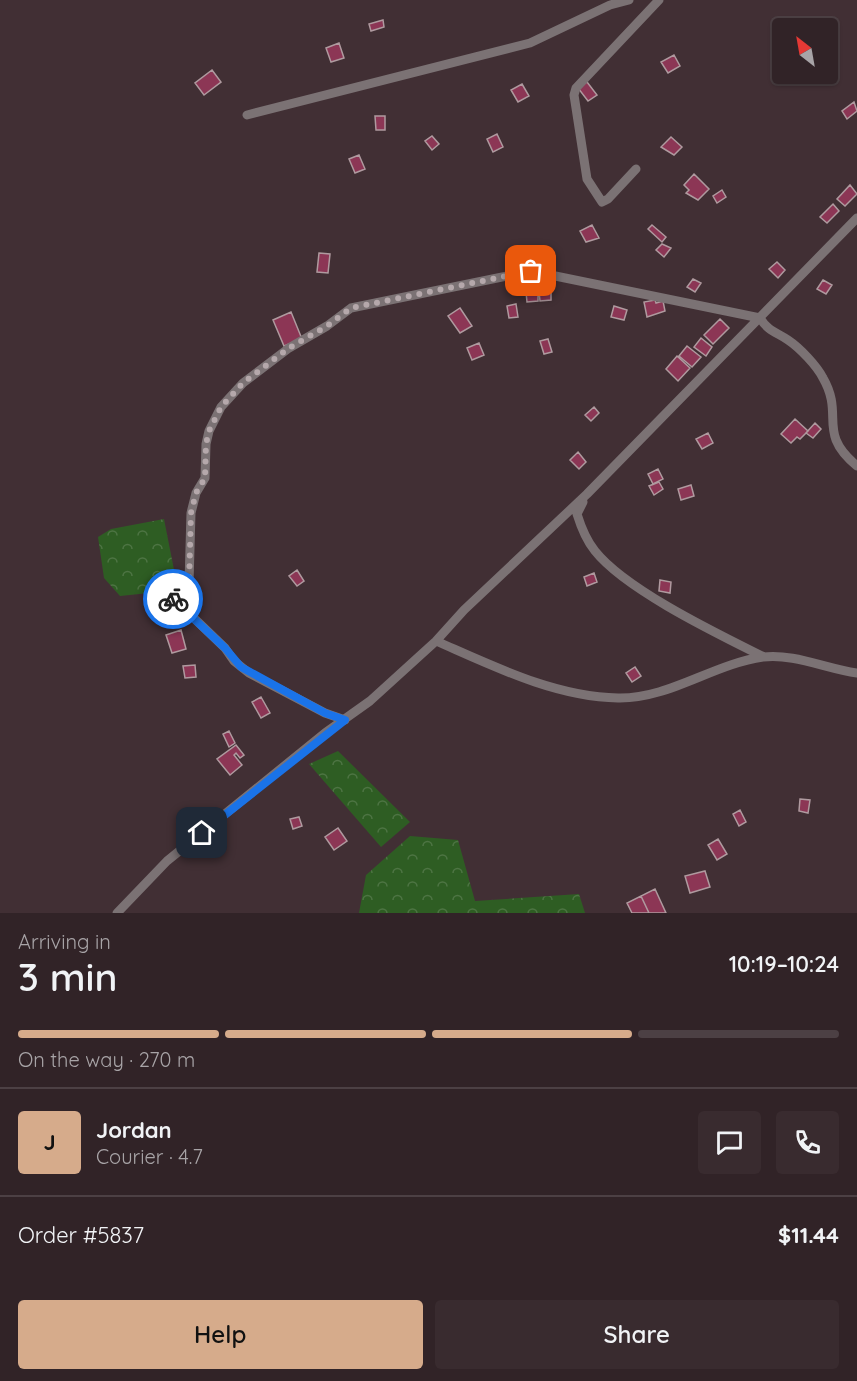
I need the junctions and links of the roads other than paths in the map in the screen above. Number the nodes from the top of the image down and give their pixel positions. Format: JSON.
{"nodes":[{"id":1,"x":629,"y":0,"type":"edge"},
{"id":2,"x":659,"y":0,"type":"edge"},
{"id":3,"x":247,"y":115,"type":"dead end"},
{"id":4,"x":636,"y":169,"type":"dead end"},
{"id":5,"x":857,"y":218,"type":"edge"},
{"id":6,"x":760,"y":318,"type":"junction"},
{"id":7,"x":857,"y":465,"type":"edge"},
{"id":8,"x":587,"y":494,"type":"junction"},
{"id":9,"x":436,"y":641,"type":"junction"},
{"id":10,"x":764,"y":657,"type":"junction"},
{"id":11,"x":857,"y":673,"type":"edge"},
{"id":12,"x":345,"y":720,"type":"junction"},
{"id":13,"x":117,"y":913,"type":"edge"}],
"edges":[{"from":1,"to":3,"type":"street"},
{"from":2,"to":4,"type":"street"},
{"from":5,"to":6,"type":"street"},
{"from":6,"to":7,"type":"street"},
{"from":6,"to":8,"type":"street"},
{"from":6,"to":12,"type":"street"},
{"from":8,"to":9,"type":"street"},
{"from":8,"to":10,"type":"street"},
{"from":9,"to":10,"type":"street"},
{"from":9,"to":12,"type":"street"},
{"from":10,"to":11,"type":"street"},
{"from":12,"to":13,"type":"street"}]}
